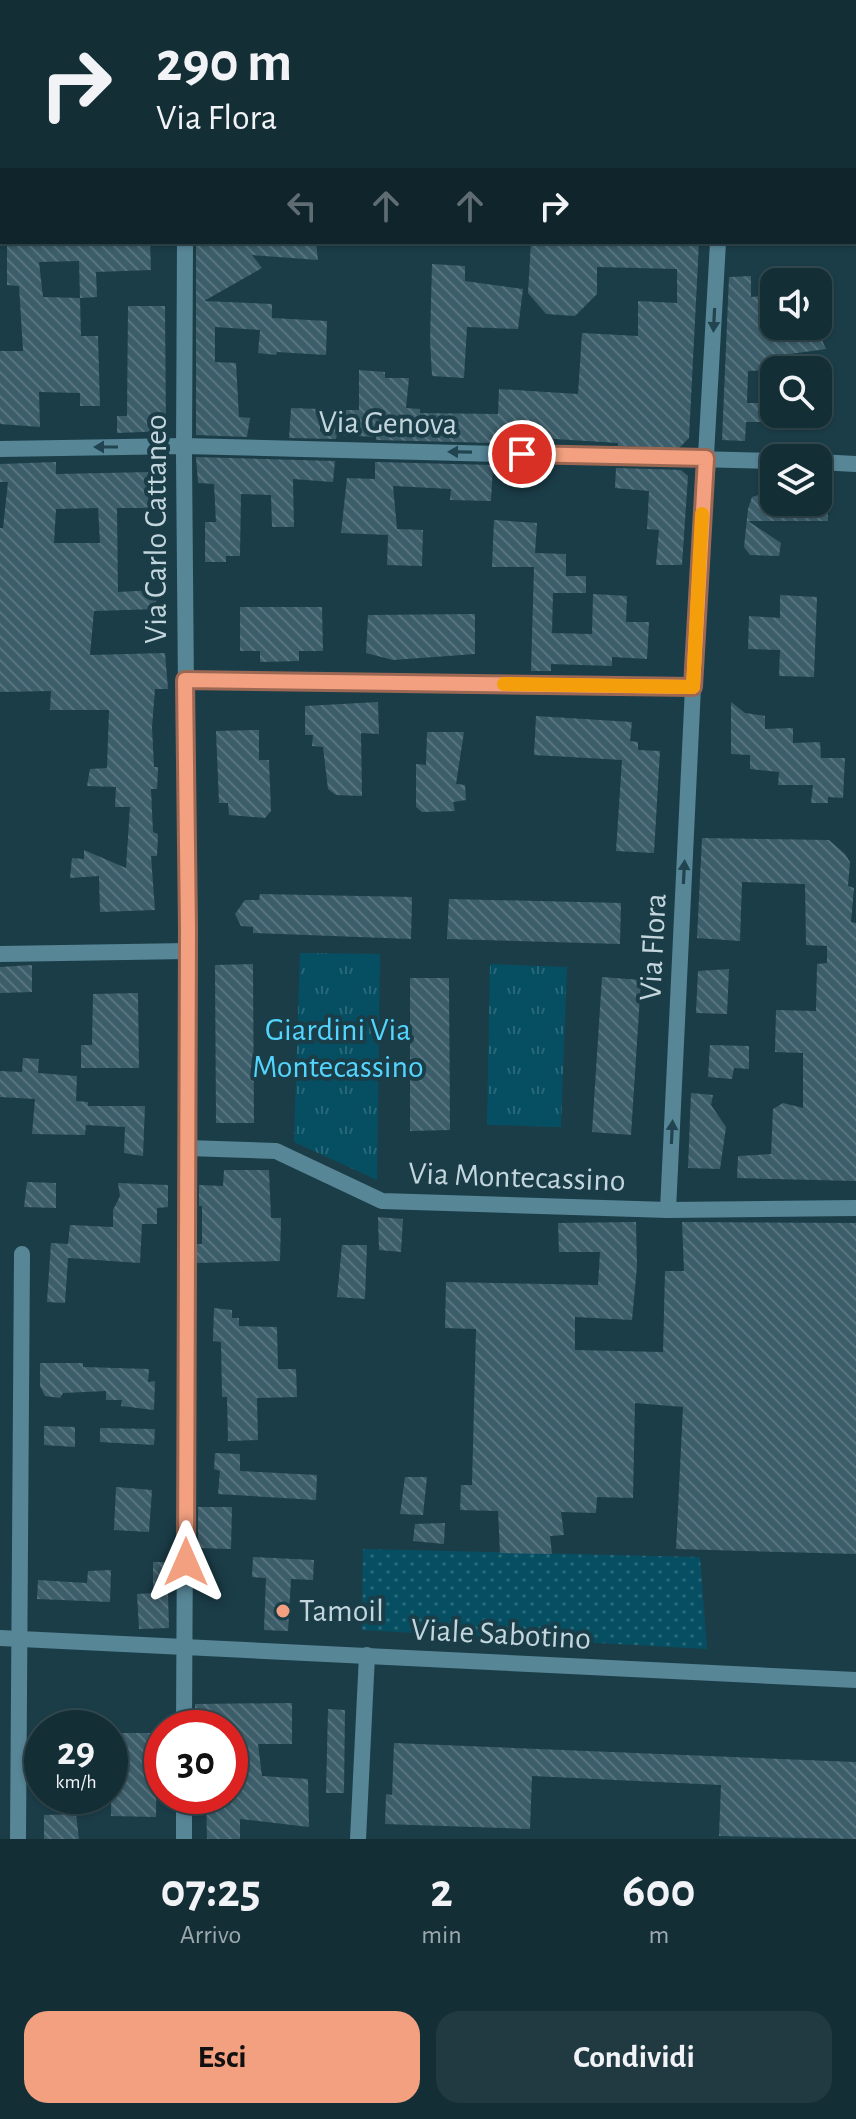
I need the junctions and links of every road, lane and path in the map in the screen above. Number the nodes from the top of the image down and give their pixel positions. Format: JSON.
{"nodes":[{"id":1,"x":185,"y":244,"type":"edge"},
{"id":2,"x":718,"y":244,"type":"edge"},
{"id":3,"x":184,"y":446,"type":"junction"},
{"id":4,"x":0,"y":449,"type":"edge"},
{"id":5,"x":706,"y":458,"type":"junction"},
{"id":6,"x":760,"y":460,"type":"edge"},
{"id":7,"x":832,"y":463,"type":"edge"},
{"id":8,"x":856,"y":464,"type":"edge"},
{"id":9,"x":185,"y":680,"type":"junction"},
{"id":10,"x":693,"y":687,"type":"junction"},
{"id":11,"x":188,"y":951,"type":"junction"},
{"id":12,"x":0,"y":954,"type":"edge"},
{"id":13,"x":187,"y":1148,"type":"junction"},
{"id":14,"x":856,"y":1208,"type":"edge"},
{"id":15,"x":668,"y":1210,"type":"junction"},
{"id":16,"x":22,"y":1254,"type":"dead end"},
{"id":17,"x":0,"y":1638,"type":"edge"},
{"id":18,"x":20,"y":1638,"type":"junction"},
{"id":19,"x":184,"y":1647,"type":"junction"},
{"id":20,"x":367,"y":1655,"type":"junction"},
{"id":21,"x":856,"y":1680,"type":"edge"},
{"id":22,"x":184,"y":1710,"type":"edge"},
{"id":23,"x":184,"y":1814,"type":"edge"},
{"id":24,"x":18,"y":1839,"type":"edge"},
{"id":25,"x":184,"y":1839,"type":"edge"},
{"id":26,"x":358,"y":1839,"type":"edge"}],
"edges":[{"from":1,"to":3,"type":"street","name":"Via Carlo Cattaneo"},
{"from":2,"to":5,"type":"street","name":"Via Flora","one_way":true},
{"from":3,"to":4,"type":"street","name":"Via Genova","one_way":true},
{"from":5,"to":3,"type":"street","name":"Via Genova","one_way":true},
{"from":3,"to":9,"type":"street","name":"Via Carlo Cattaneo"},
{"from":5,"to":6,"type":"street","name":"Via Genova"},
{"from":5,"to":10,"type":"street","name":"Via Flora"},
{"from":7,"to":8,"type":"street"},
{"from":9,"to":10,"type":"street"},
{"from":9,"to":11,"type":"street","name":"Via Carlo Cattaneo"},
{"from":15,"to":10,"type":"street","name":"Via Flora","one_way":true},
{"from":11,"to":12,"type":"street"},
{"from":11,"to":13,"type":"street","name":"Via Carlo Cattaneo"},
{"from":13,"to":15,"type":"street","name":"Via Montecassino"},
{"from":13,"to":19,"type":"street","name":"Via Carlo Cattaneo"},
{"from":14,"to":15,"type":"street","name":"Via Montecassino"},
{"from":16,"to":18,"type":"street"},
{"from":17,"to":18,"type":"street","name":"Viale Sabotino"},
{"from":18,"to":19,"type":"street","name":"Viale Sabotino"},
{"from":18,"to":24,"type":"street"},
{"from":19,"to":20,"type":"street","name":"Viale Sabotino"},
{"from":19,"to":22,"type":"street","name":"Via Carlo Cattaneo"},
{"from":20,"to":21,"type":"street","name":"Viale Sabotino"},
{"from":20,"to":26,"type":"street"},
{"from":23,"to":25,"type":"street"}]}
